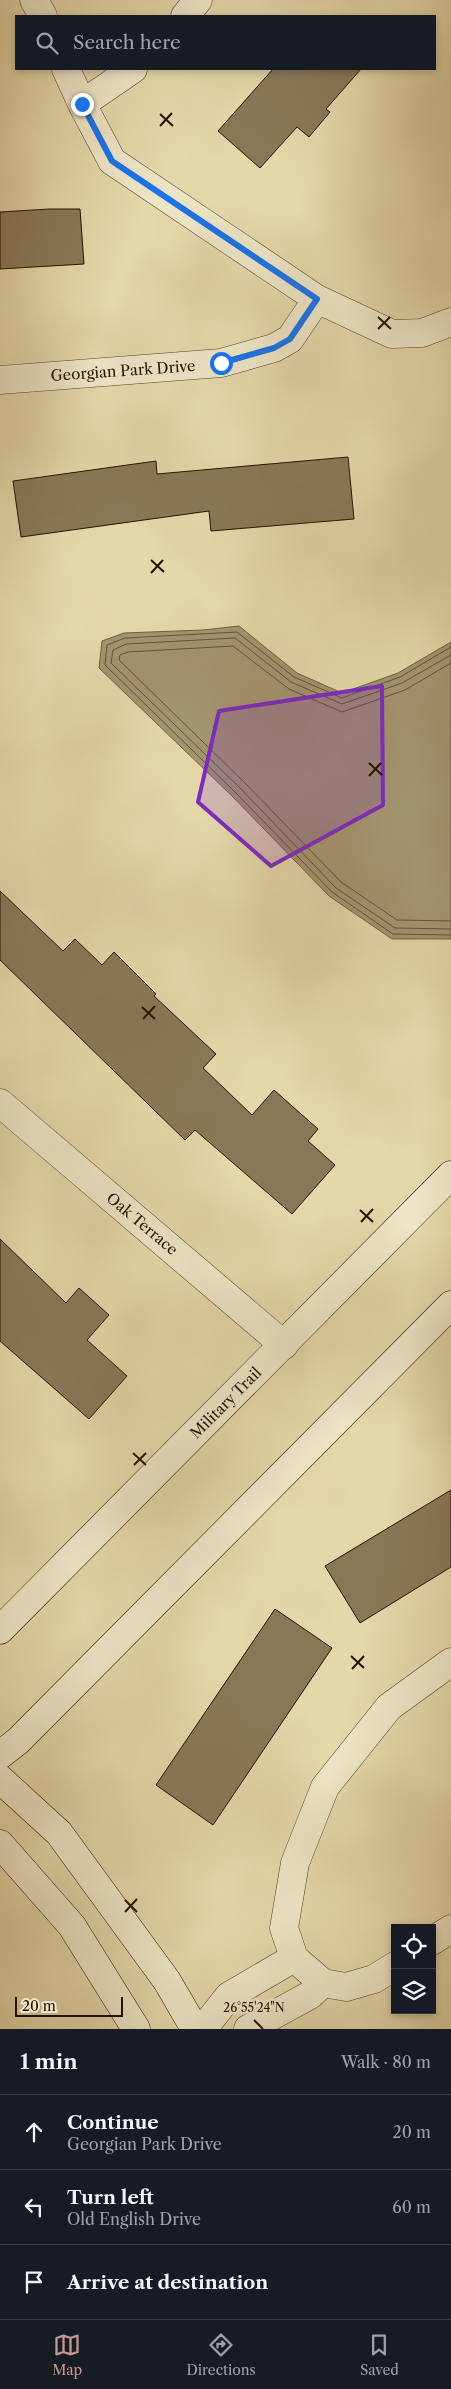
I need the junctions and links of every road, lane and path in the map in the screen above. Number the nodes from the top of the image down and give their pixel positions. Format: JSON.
{"nodes":[{"id":1,"x":34,"y":0,"type":"edge"},
{"id":2,"x":198,"y":0,"type":"edge"},
{"id":3,"x":42,"y":15,"type":"edge"},
{"id":4,"x":186,"y":15,"type":"edge"},
{"id":5,"x":66,"y":70,"type":"edge"},
{"id":6,"x":132,"y":70,"type":"edge"},
{"id":7,"x":82,"y":104,"type":"junction"},
{"id":8,"x":317,"y":299,"type":"junction"},
{"id":9,"x":451,"y":322,"type":"edge"},
{"id":10,"x":0,"y":380,"type":"edge"},
{"id":11,"x":0,"y":1103,"type":"edge"},
{"id":12,"x":451,"y":1175,"type":"edge"},
{"id":13,"x":451,"y":1305,"type":"edge"},
{"id":14,"x":284,"y":1345,"type":"junction"},
{"id":15,"x":0,"y":1630,"type":"edge"},
{"id":16,"x":451,"y":1662,"type":"edge"},
{"id":17,"x":0,"y":1755,"type":"edge"},
{"id":18,"x":0,"y":1779,"type":"edge"},
{"id":19,"x":0,"y":1844,"type":"edge"},
{"id":20,"x":451,"y":1929,"type":"edge"},
{"id":21,"x":436,"y":1938,"type":"edge"},
{"id":22,"x":294,"y":1958,"type":"junction"},
{"id":23,"x":391,"y":1968,"type":"edge"},
{"id":24,"x":323,"y":1983,"type":"junction"},
{"id":25,"x":136,"y":2029,"type":"edge"},
{"id":26,"x":195,"y":2029,"type":"edge"},
{"id":27,"x":203,"y":2029,"type":"edge"},
{"id":28,"x":248,"y":2029,"type":"edge"}],
"edges":[{"from":1,"to":3,"type":"street"},
{"from":2,"to":4,"type":"street"},
{"from":5,"to":7,"type":"street"},
{"from":6,"to":7,"type":"street"},
{"from":7,"to":8,"type":"street"},
{"from":8,"to":9,"type":"street"},
{"from":8,"to":10,"type":"street","name":"Georgian Park Drive"},
{"from":11,"to":14,"type":"street","name":"Oak Terrace"},
{"from":12,"to":14,"type":"street","name":"Military Trail"},
{"from":13,"to":17,"type":"street"},
{"from":14,"to":15,"type":"street","name":"Military Trail"},
{"from":16,"to":22,"type":"street"},
{"from":18,"to":26,"type":"street"},
{"from":19,"to":25,"type":"street"},
{"from":20,"to":21,"type":"street"},
{"from":22,"to":24,"type":"street"},
{"from":22,"to":27,"type":"street"},
{"from":23,"to":24,"type":"street"},
{"from":24,"to":28,"type":"street"}]}
